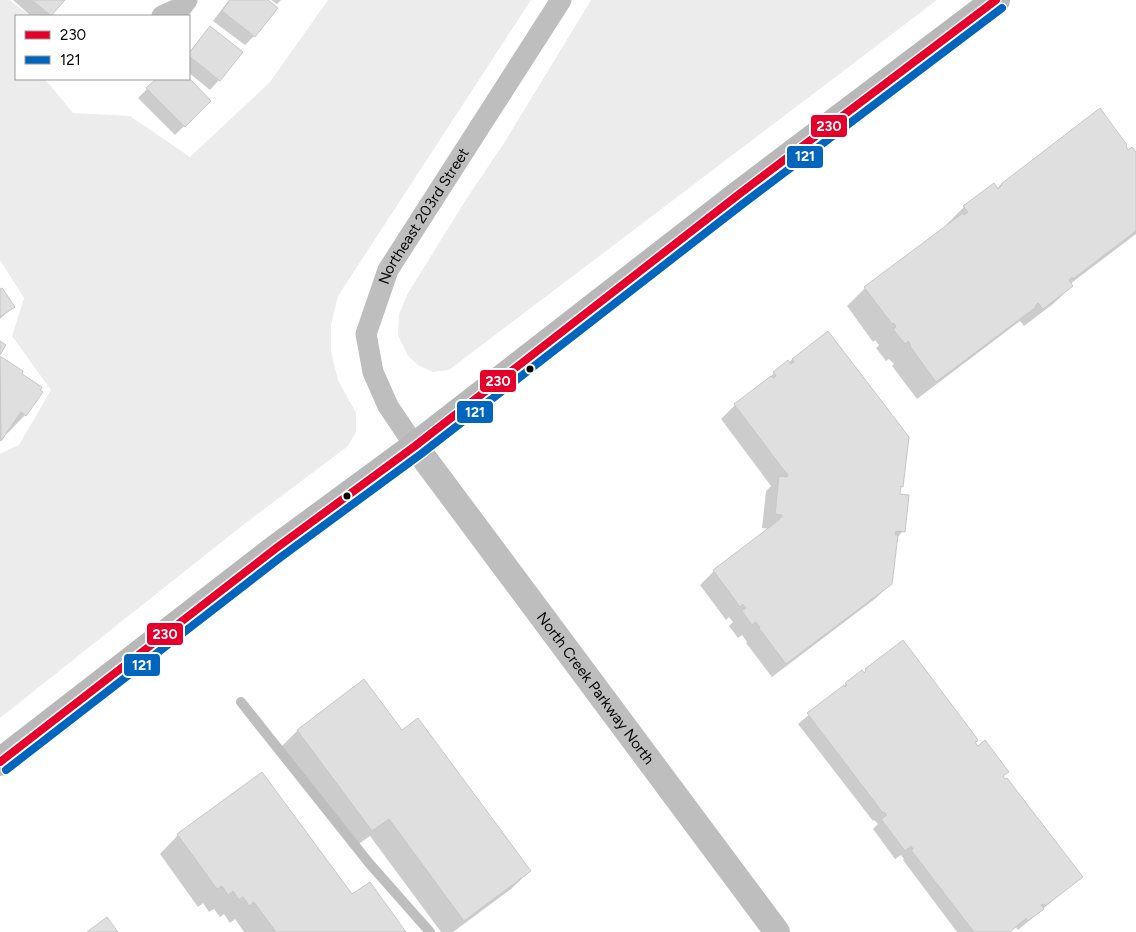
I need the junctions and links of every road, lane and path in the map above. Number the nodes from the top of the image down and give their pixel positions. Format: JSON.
{"nodes":[{"id":1,"x":187,"y":0,"type":"edge"},
{"id":2,"x":561,"y":0,"type":"edge"},
{"id":3,"x":996,"y":0,"type":"edge"},
{"id":4,"x":164,"y":15,"type":"edge"},
{"id":5,"x":415,"y":446,"type":"junction"},
{"id":6,"x":241,"y":702,"type":"dead end"},
{"id":7,"x":0,"y":762,"type":"edge"},
{"id":8,"x":430,"y":932,"type":"edge"},
{"id":9,"x":777,"y":932,"type":"edge"}],
"edges":[{"from":1,"to":4,"type":"street"},
{"from":2,"to":5,"type":"street","name":"Northeast 203rd Street"},
{"from":3,"to":5,"type":"main road"},
{"from":5,"to":7,"type":"main road"},
{"from":5,"to":9,"type":"street","name":"North Creek Parkway North"},
{"from":6,"to":8,"type":"lane"}]}
